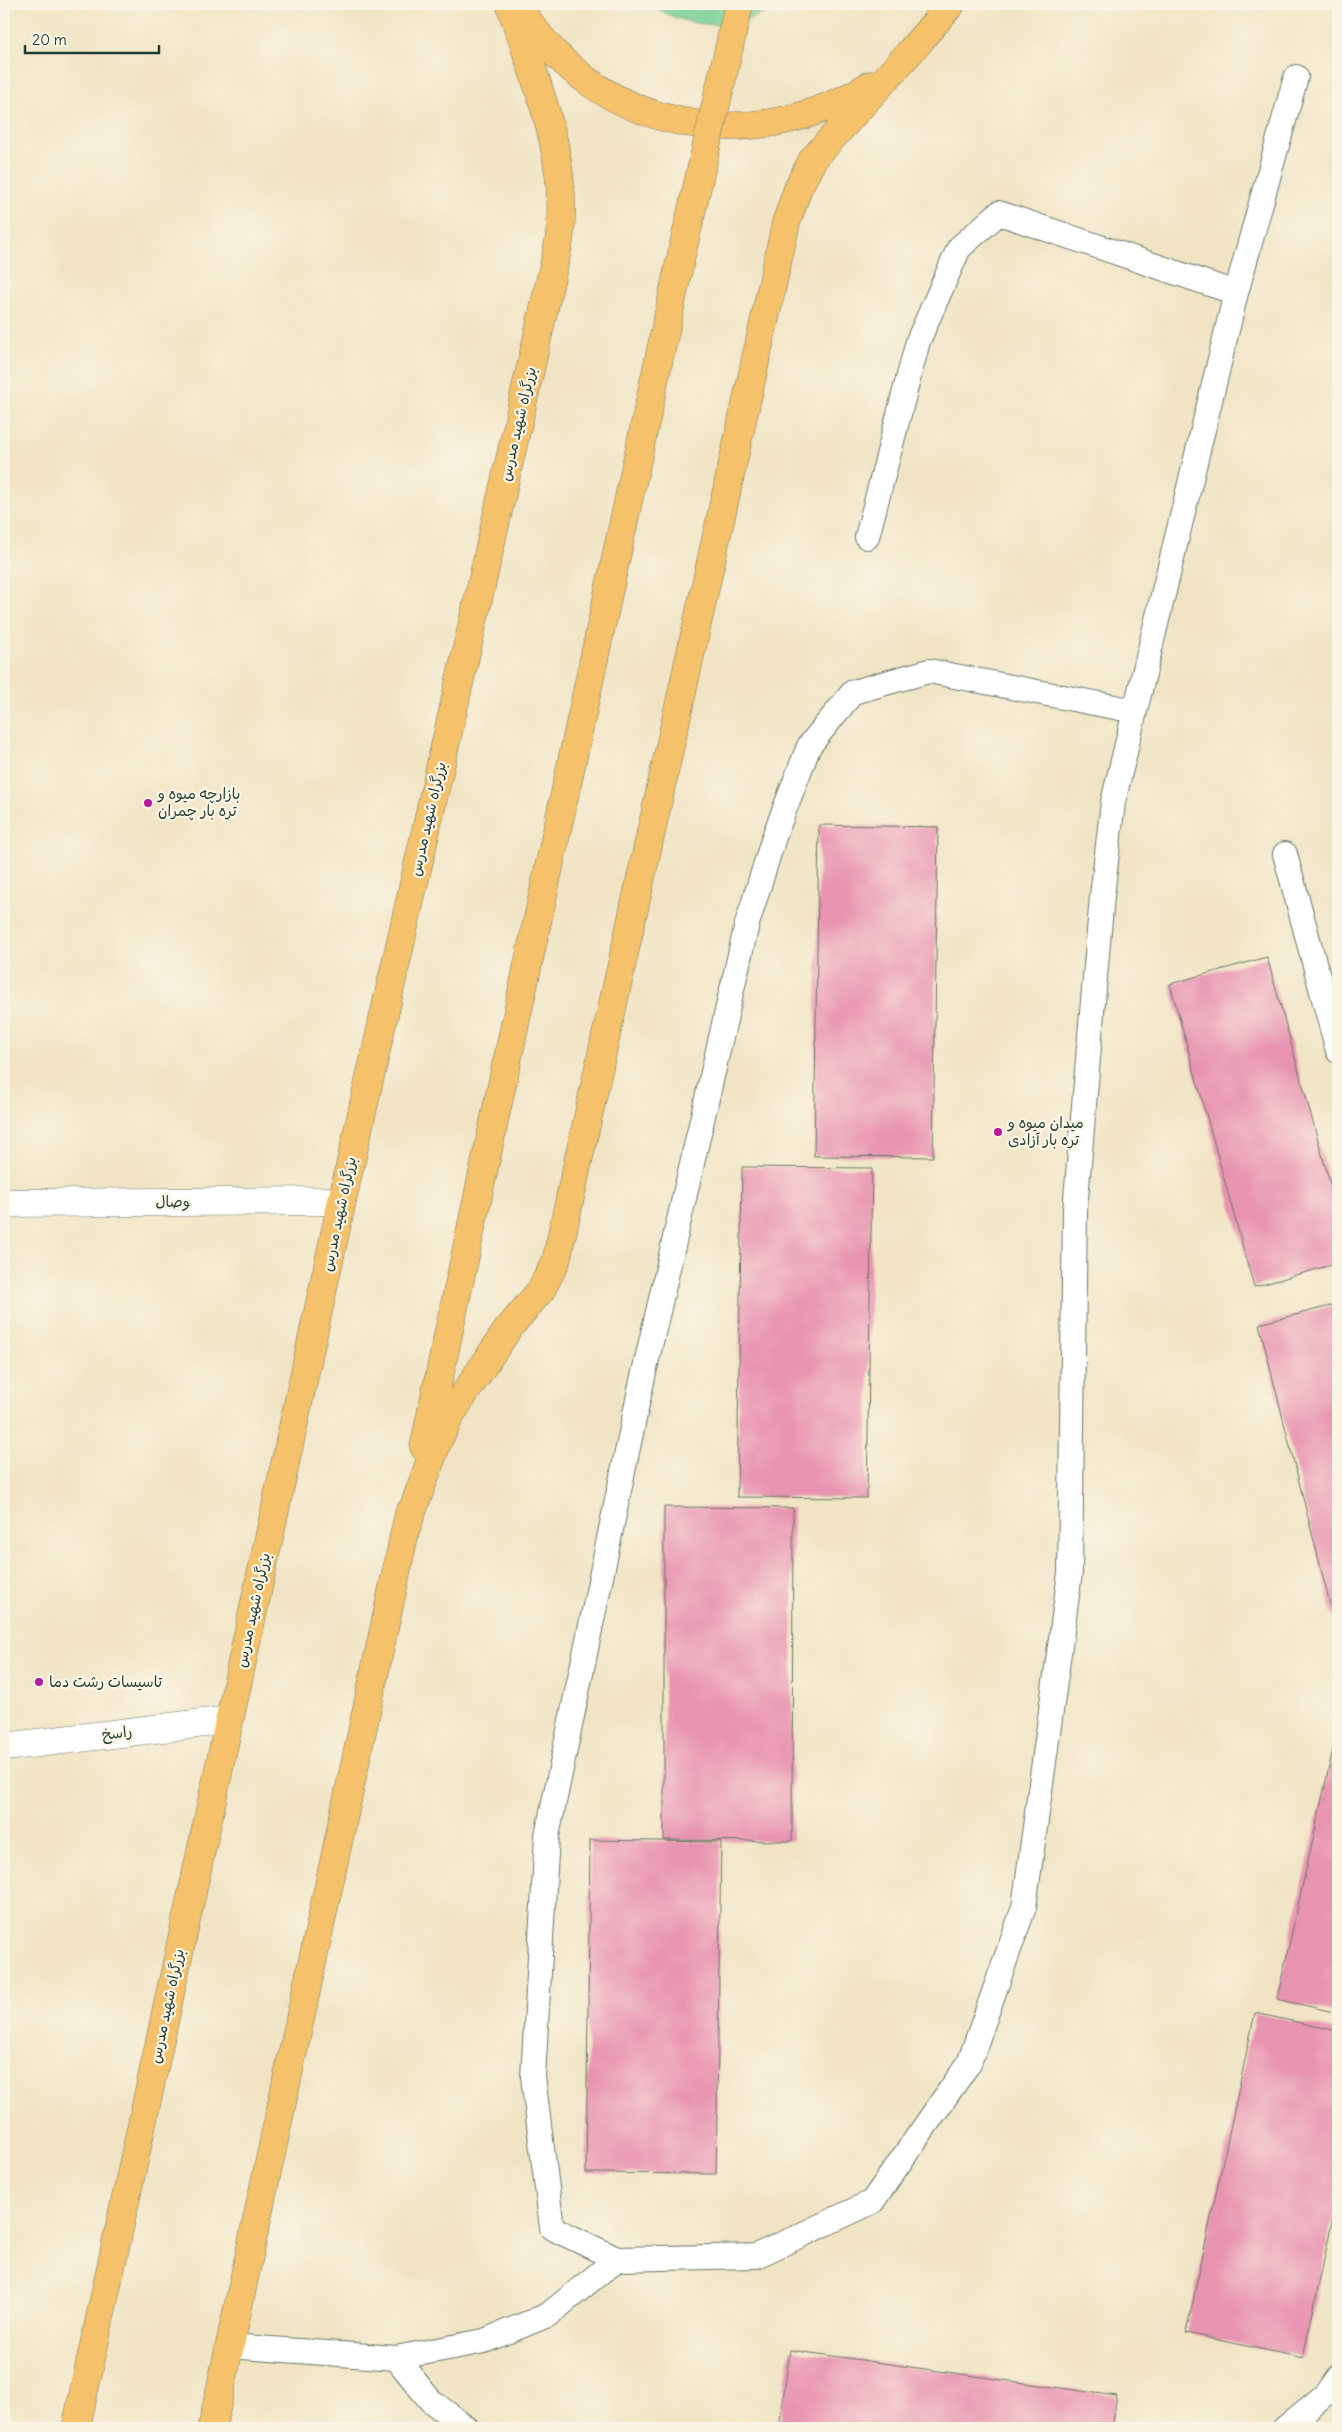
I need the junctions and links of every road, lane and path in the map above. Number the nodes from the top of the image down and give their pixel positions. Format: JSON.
{"nodes":[{"id":1,"x":510,"y":4,"type":"edge"},
{"id":2,"x":516,"y":4,"type":"edge"},
{"id":3,"x":739,"y":4,"type":"edge"},
{"id":4,"x":951,"y":4,"type":"edge"},
{"id":5,"x":920,"y":40,"type":"junction"},
{"id":6,"x":1296,"y":78,"type":"dead end"},
{"id":7,"x":1236,"y":293,"type":"junction"},
{"id":8,"x":867,"y":537,"type":"dead end"},
{"id":9,"x":1135,"y":711,"type":"junction"},
{"id":10,"x":1285,"y":854,"type":"dead end"},
{"id":11,"x":1338,"y":1050,"type":"edge"},
{"id":12,"x":342,"y":1201,"type":"junction"},
{"id":13,"x":4,"y":1203,"type":"edge"},
{"id":14,"x":405,"y":1531,"type":"junction"},
{"id":15,"x":229,"y":1720,"type":"junction"},
{"id":16,"x":4,"y":1747,"type":"edge"},
{"id":17,"x":617,"y":2259,"type":"junction"},
{"id":18,"x":229,"y":2346,"type":"junction"},
{"id":19,"x":396,"y":2358,"type":"junction"},
{"id":20,"x":1338,"y":2377,"type":"edge"},
{"id":21,"x":76,"y":2428,"type":"edge"},
{"id":22,"x":212,"y":2428,"type":"edge"},
{"id":23,"x":466,"y":2428,"type":"edge"},
{"id":24,"x":1285,"y":2428,"type":"edge"}],
"edges":[{"from":1,"to":12,"type":"highway","name":"بزرگراه شهید مدرس"},
{"from":2,"to":5,"type":"highway"},
{"from":3,"to":14,"type":"highway","bridge":true},
{"from":4,"to":5,"type":"highway"},
{"from":5,"to":14,"type":"highway"},
{"from":6,"to":7,"type":"lane"},
{"from":7,"to":8,"type":"lane"},
{"from":7,"to":9,"type":"lane"},
{"from":9,"to":17,"type":"lane"},
{"from":9,"to":17,"type":"lane"},
{"from":10,"to":11,"type":"lane"},
{"from":12,"to":13,"type":"street","name":"وصال"},
{"from":12,"to":15,"type":"highway","name":"بزرگراه شهید مدرس"},
{"from":14,"to":18,"type":"highway"},
{"from":15,"to":16,"type":"street","name":"راسخ"},
{"from":15,"to":21,"type":"highway","name":"بزرگراه شهید مدرس"},
{"from":17,"to":19,"type":"lane"},
{"from":18,"to":19,"type":"lane"},
{"from":18,"to":22,"type":"highway"},
{"from":19,"to":23,"type":"lane"},
{"from":20,"to":24,"type":"lane"}]}
